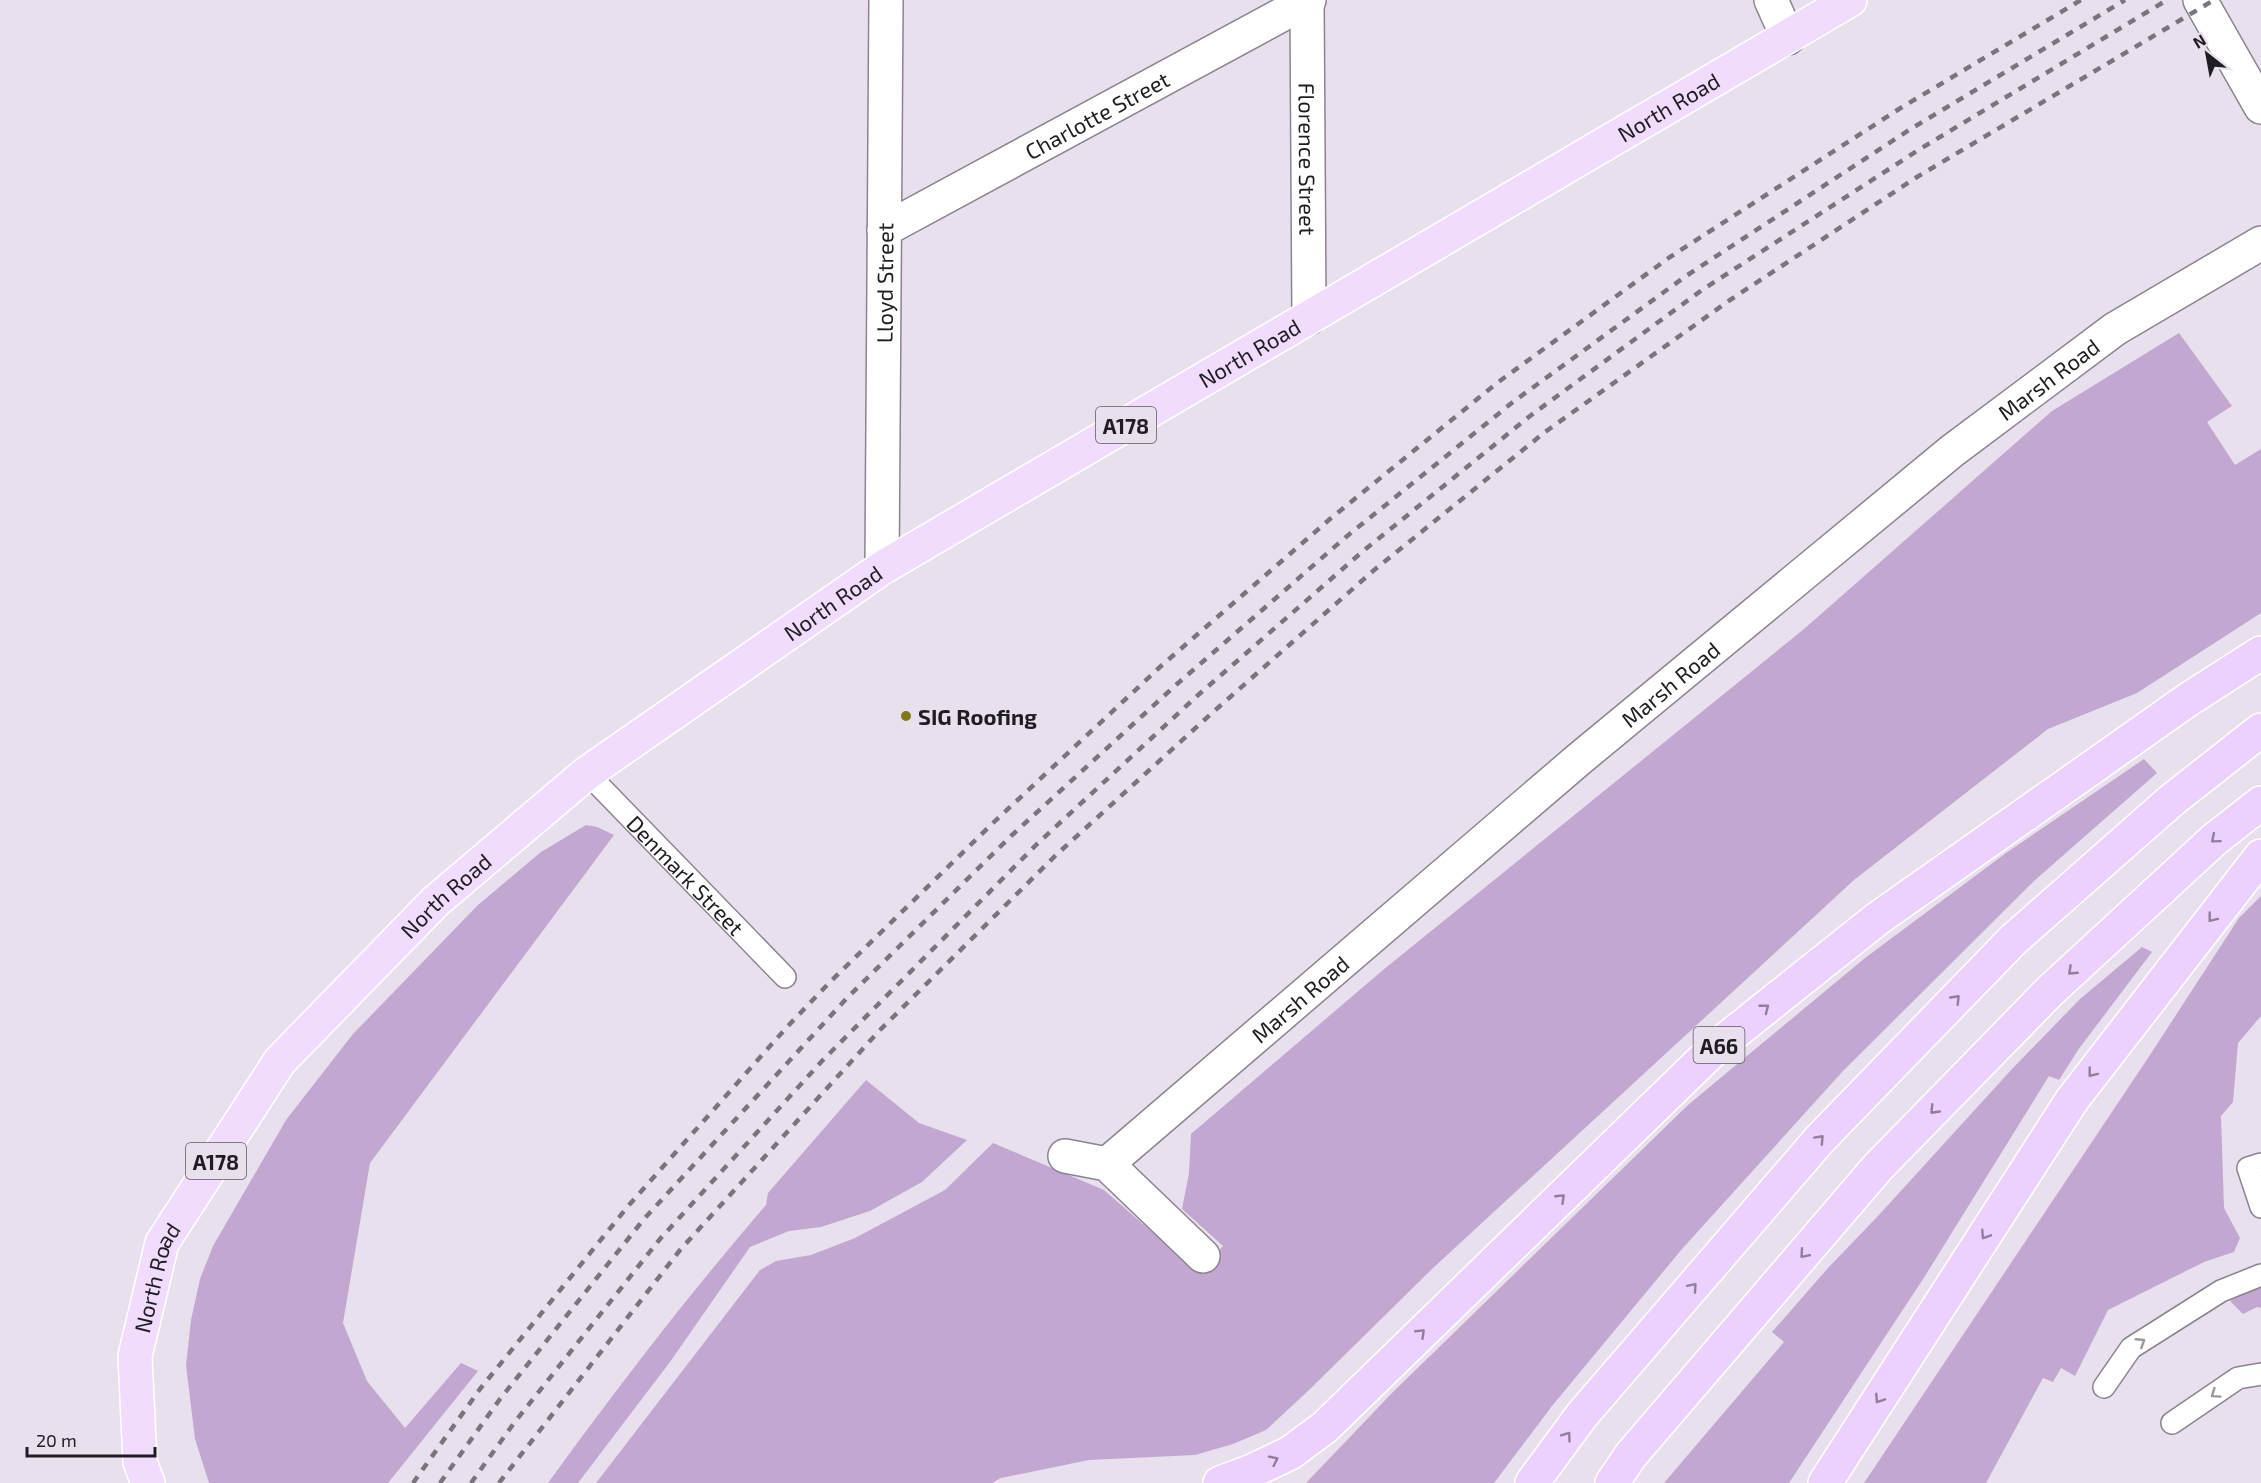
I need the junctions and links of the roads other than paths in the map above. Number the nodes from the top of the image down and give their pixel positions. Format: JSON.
{"nodes":[{"id":1,"x":886,"y":0,"type":"edge"},
{"id":2,"x":1308,"y":0,"type":"edge"},
{"id":3,"x":1771,"y":0,"type":"edge"},
{"id":4,"x":1850,"y":0,"type":"edge"},
{"id":5,"x":2200,"y":0,"type":"edge"},
{"id":6,"x":1788,"y":38,"type":"junction"},
{"id":7,"x":2261,"y":107,"type":"edge"},
{"id":8,"x":884,"y":230,"type":"junction"},
{"id":9,"x":2261,"y":243,"type":"edge"},
{"id":10,"x":1309,"y":318,"type":"junction"},
{"id":11,"x":882,"y":567,"type":"junction"},
{"id":12,"x":2261,"y":653,"type":"edge"},
{"id":13,"x":2261,"y":730,"type":"edge"},
{"id":14,"x":587,"y":773,"type":"junction"},
{"id":15,"x":2261,"y":803,"type":"edge"},
{"id":16,"x":2261,"y":856,"type":"edge"},
{"id":17,"x":786,"y":977,"type":"dead end"},
{"id":18,"x":1065,"y":1156,"type":"dead end"},
{"id":19,"x":1107,"y":1164,"type":"junction"},
{"id":20,"x":2261,"y":1164,"type":"edge"},
{"id":21,"x":2261,"y":1207,"type":"edge"},
{"id":22,"x":1203,"y":1256,"type":"dead end"},
{"id":23,"x":2261,"y":1275,"type":"edge"},
{"id":24,"x":2261,"y":1374,"type":"edge"},
{"id":25,"x":2104,"y":1387,"type":"dead end"},
{"id":26,"x":2172,"y":1423,"type":"dead end"},
{"id":27,"x":148,"y":1483,"type":"edge"},
{"id":28,"x":1220,"y":1483,"type":"edge"},
{"id":29,"x":1532,"y":1483,"type":"edge"},
{"id":30,"x":1612,"y":1483,"type":"edge"},
{"id":31,"x":1825,"y":1483,"type":"edge"}],
"edges":[{"from":1,"to":8,"type":"street","name":"Lloyd Street"},
{"from":2,"to":8,"type":"street","name":"Charlotte Street"},
{"from":2,"to":10,"type":"street","name":"Florence Street"},
{"from":3,"to":6,"type":"street"},
{"from":4,"to":6,"type":"main road","name":"North Road","number":"A178"},
{"from":5,"to":7,"type":"street"},
{"from":6,"to":10,"type":"main road","name":"North Road","number":"A178"},
{"from":8,"to":11,"type":"street","name":"Lloyd Street"},
{"from":9,"to":19,"type":"street","name":"Marsh Road"},
{"from":10,"to":11,"type":"main road","name":"North Road","number":"A178"},
{"from":11,"to":14,"type":"main road","name":"North Road","number":"A178"},
{"from":28,"to":12,"type":"highway","number":"A66","one_way":true},
{"from":29,"to":13,"type":"highway","one_way":true},
{"from":14,"to":17,"type":"lane","name":"Denmark Street"},
{"from":14,"to":27,"type":"main road","name":"North Road","number":"A178"},
{"from":15,"to":30,"type":"highway","one_way":true},
{"from":16,"to":31,"type":"highway","one_way":true},
{"from":18,"to":19,"type":"street"},
{"from":19,"to":22,"type":"street"},
{"from":20,"to":21,"type":"lane"},
{"from":25,"to":23,"type":"lane","one_way":true},
{"from":24,"to":26,"type":"lane","one_way":true}]}
